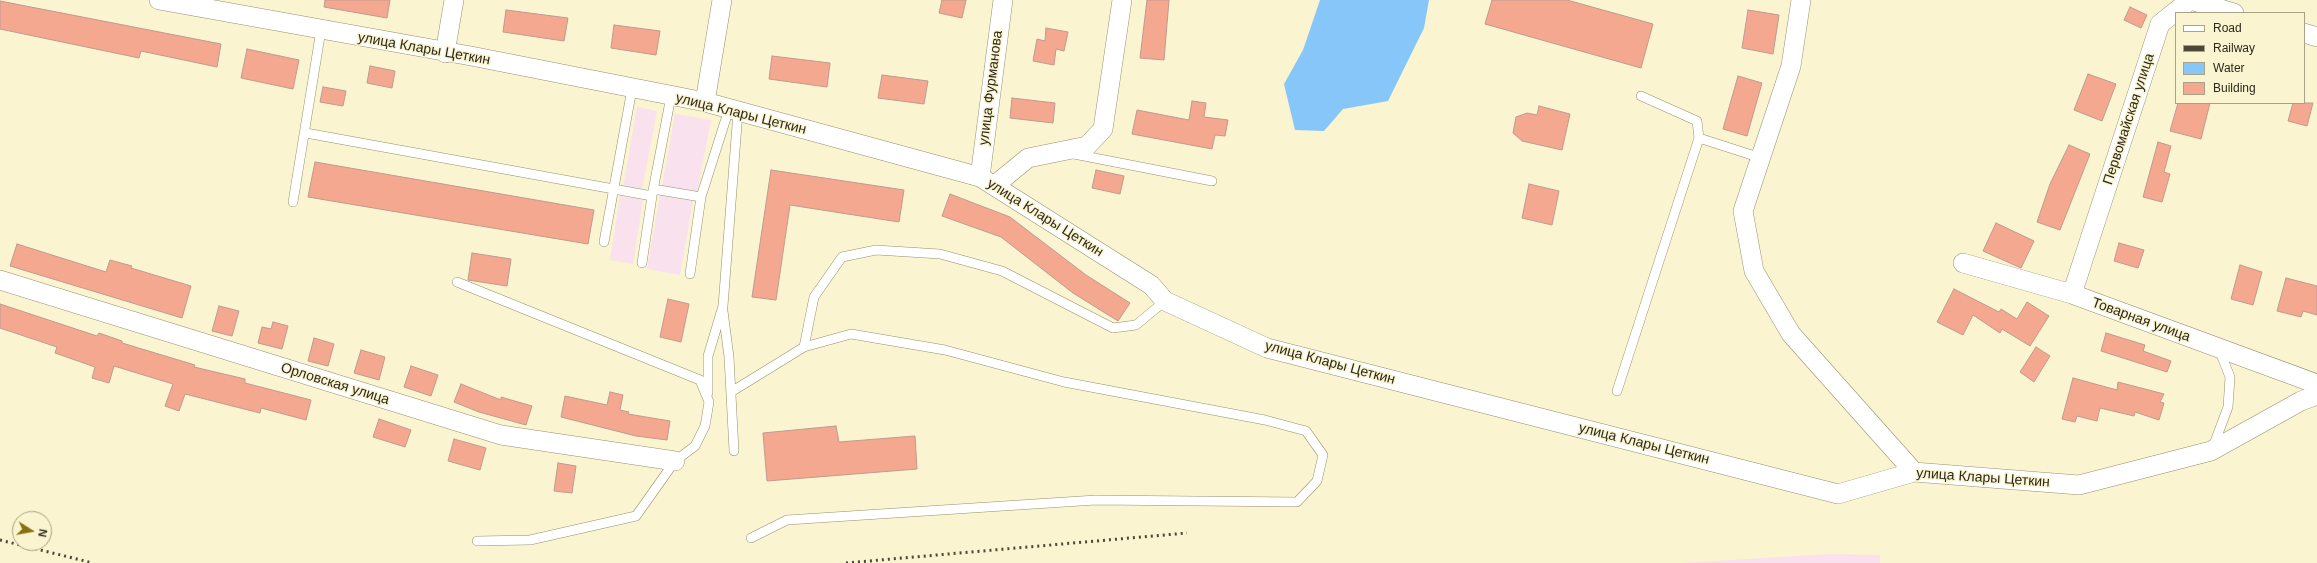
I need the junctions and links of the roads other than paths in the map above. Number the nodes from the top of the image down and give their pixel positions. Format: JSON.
{"nodes":[{"id":1,"x":160,"y":0,"type":"edge"},
{"id":2,"x":454,"y":0,"type":"edge"},
{"id":3,"x":722,"y":0,"type":"edge"},
{"id":4,"x":1003,"y":0,"type":"edge"},
{"id":5,"x":1122,"y":0,"type":"edge"},
{"id":6,"x":1801,"y":0,"type":"edge"},
{"id":7,"x":1807,"y":0,"type":"edge"},
{"id":8,"x":2175,"y":12,"type":"edge"},
{"id":9,"x":2175,"y":12,"type":"edge"},
{"id":10,"x":2231,"y":12,"type":"edge"},
{"id":11,"x":1797,"y":19,"type":"junction"},
{"id":12,"x":321,"y":30,"type":"junction"},
{"id":13,"x":2305,"y":34,"type":"edge"},
{"id":14,"x":2317,"y":37,"type":"edge"},
{"id":15,"x":445,"y":53,"type":"junction"},
{"id":16,"x":632,"y":88,"type":"junction"},
{"id":17,"x":671,"y":96,"type":"junction"},
{"id":18,"x":1641,"y":96,"type":"dead end"},
{"id":19,"x":705,"y":102,"type":"junction"},
{"id":20,"x":733,"y":110,"type":"junction"},
{"id":21,"x":306,"y":133,"type":"junction"},
{"id":22,"x":1698,"y":138,"type":"junction"},
{"id":23,"x":1064,"y":152,"type":"junction"},
{"id":24,"x":1760,"y":158,"type":"junction"},
{"id":25,"x":988,"y":181,"type":"junction"},
{"id":26,"x":1212,"y":181,"type":"dead end"},
{"id":27,"x":614,"y":189,"type":"junction"},
{"id":28,"x":652,"y":192,"type":"junction"},
{"id":29,"x":700,"y":197,"type":"junction"},
{"id":30,"x":293,"y":202,"type":"dead end"},
{"id":31,"x":604,"y":242,"type":"dead end"},
{"id":32,"x":642,"y":263,"type":"dead end"},
{"id":33,"x":1963,"y":263,"type":"dead end"},
{"id":34,"x":690,"y":274,"type":"dead end"},
{"id":35,"x":0,"y":280,"type":"edge"},
{"id":36,"x":457,"y":282,"type":"dead end"},
{"id":37,"x":2072,"y":294,"type":"junction"},
{"id":38,"x":1165,"y":301,"type":"junction"},
{"id":39,"x":723,"y":306,"type":"junction"},
{"id":40,"x":804,"y":347,"type":"junction"},
{"id":41,"x":2218,"y":348,"type":"junction"},
{"id":42,"x":2317,"y":384,"type":"edge"},
{"id":43,"x":1617,"y":391,"type":"dead end"},
{"id":44,"x":731,"y":392,"type":"junction"},
{"id":45,"x":2317,"y":395,"type":"edge"},
{"id":46,"x":709,"y":402,"type":"junction"},
{"id":47,"x":734,"y":451,"type":"dead end"},
{"id":48,"x":2212,"y":451,"type":"junction"},
{"id":49,"x":675,"y":461,"type":"junction"},
{"id":50,"x":1914,"y":472,"type":"junction"},
{"id":51,"x":751,"y":538,"type":"dead end"},
{"id":52,"x":477,"y":541,"type":"dead end"}],
"edges":[{"from":1,"to":12,"type":"street","name":"улица Клары Цеткин"},
{"from":2,"to":15,"type":"street"},
{"from":3,"to":19,"type":"street"},
{"from":4,"to":25,"type":"street","name":"улица Фурманова"},
{"from":5,"to":23,"type":"street"},
{"from":6,"to":11,"type":"street"},
{"from":7,"to":11,"type":"street"},
{"from":8,"to":10,"type":"street","name":"Первомайская улица"},
{"from":9,"to":37,"type":"street","name":"Первомайская улица"},
{"from":11,"to":24,"type":"street"},
{"from":12,"to":15,"type":"street","name":"улица Клары Цеткин"},
{"from":12,"to":21,"type":"lane"},
{"from":13,"to":14,"type":"street"},
{"from":15,"to":16,"type":"street","name":"улица Клары Цеткин"},
{"from":16,"to":17,"type":"street","name":"улица Клары Цеткин"},
{"from":16,"to":27,"type":"lane"},
{"from":17,"to":19,"type":"street","name":"улица Клары Цеткин"},
{"from":17,"to":28,"type":"lane"},
{"from":18,"to":22,"type":"lane"},
{"from":19,"to":20,"type":"street","name":"улица Клары Цеткин"},
{"from":20,"to":25,"type":"street","name":"улица Клары Цеткин"},
{"from":20,"to":29,"type":"lane"},
{"from":20,"to":39,"type":"lane"},
{"from":21,"to":27,"type":"lane"},
{"from":21,"to":30,"type":"lane"},
{"from":22,"to":24,"type":"lane"},
{"from":22,"to":43,"type":"lane"},
{"from":23,"to":25,"type":"street"},
{"from":23,"to":26,"type":"lane"},
{"from":24,"to":50,"type":"street"},
{"from":25,"to":38,"type":"street","name":"улица Клары Цеткин"},
{"from":27,"to":28,"type":"lane"},
{"from":27,"to":31,"type":"lane"},
{"from":28,"to":29,"type":"lane"},
{"from":28,"to":32,"type":"lane"},
{"from":29,"to":34,"type":"lane"},
{"from":33,"to":37,"type":"street","name":"Товарная улица"},
{"from":35,"to":49,"type":"street","name":"Орловская улица"},
{"from":36,"to":46,"type":"lane"},
{"from":37,"to":41,"type":"street","name":"Товарная улица"},
{"from":38,"to":40,"type":"lane"},
{"from":38,"to":50,"type":"street","name":"улица Клары Цеткин"},
{"from":39,"to":44,"type":"lane"},
{"from":39,"to":46,"type":"lane"},
{"from":40,"to":44,"type":"lane"},
{"from":40,"to":51,"type":"lane"},
{"from":41,"to":42,"type":"street","name":"Товарная улица"},
{"from":41,"to":48,"type":"lane"},
{"from":44,"to":47,"type":"lane"},
{"from":45,"to":48,"type":"street","name":"улица Клары Цеткин"},
{"from":46,"to":49,"type":"lane"},
{"from":48,"to":50,"type":"street","name":"улица Клары Цеткин"},
{"from":49,"to":52,"type":"lane"}]}
